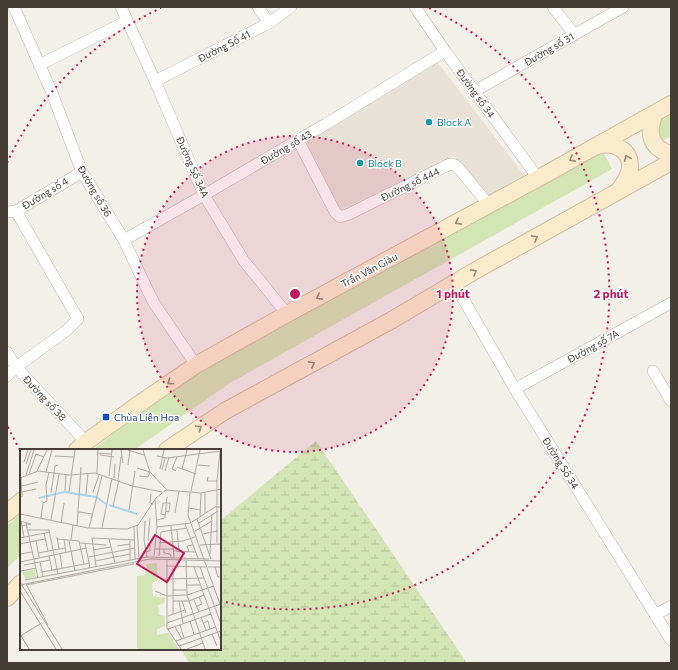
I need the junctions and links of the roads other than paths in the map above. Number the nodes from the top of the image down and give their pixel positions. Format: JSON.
{"nodes":[{"id":1,"x":14,"y":7,"type":"edge"},
{"id":2,"x":121,"y":7,"type":"edge"},
{"id":3,"x":258,"y":7,"type":"edge"},
{"id":4,"x":291,"y":7,"type":"edge"},
{"id":5,"x":415,"y":7,"type":"edge"},
{"id":6,"x":554,"y":7,"type":"edge"},
{"id":7,"x":623,"y":7,"type":"edge"},
{"id":8,"x":127,"y":21,"type":"junction"},
{"id":9,"x":269,"y":23,"type":"junction"},
{"id":10,"x":574,"y":34,"type":"junction"},
{"id":11,"x":445,"y":51,"type":"junction"},
{"id":12,"x":39,"y":65,"type":"junction"},
{"id":13,"x":155,"y":81,"type":"junction"},
{"id":14,"x":475,"y":91,"type":"junction"},
{"id":15,"x":671,"y":104,"type":"edge"},
{"id":16,"x":655,"y":113,"type":"junction"},
{"id":17,"x":298,"y":140,"type":"junction"},
{"id":18,"x":596,"y":146,"type":"junction"},
{"id":19,"x":671,"y":154,"type":"edge"},
{"id":20,"x":671,"y":162,"type":"edge"},
{"id":21,"x":82,"y":172,"type":"junction"},
{"id":22,"x":538,"y":178,"type":"junction"},
{"id":23,"x":618,"y":191,"type":"junction"},
{"id":24,"x":204,"y":195,"type":"junction"},
{"id":25,"x":489,"y":205,"type":"junction"},
{"id":26,"x":12,"y":211,"type":"edge"},
{"id":27,"x":124,"y":240,"type":"junction"},
{"id":28,"x":454,"y":283,"type":"junction"},
{"id":29,"x":671,"y":303,"type":"edge"},
{"id":30,"x":287,"y":314,"type":"junction"},
{"id":31,"x":7,"y":352,"type":"edge"},
{"id":32,"x":196,"y":365,"type":"junction"},
{"id":33,"x":16,"y":367,"type":"junction"},
{"id":34,"x":652,"y":371,"type":"dead end"},
{"id":35,"x":7,"y":376,"type":"edge"},
{"id":36,"x":515,"y":389,"type":"junction"},
{"id":37,"x":671,"y":401,"type":"edge"},
{"id":38,"x":82,"y":446,"type":"edge"},
{"id":39,"x":168,"y":449,"type":"edge"},
{"id":40,"x":20,"y":502,"type":"edge"},
{"id":41,"x":7,"y":513,"type":"edge"},
{"id":42,"x":20,"y":584,"type":"edge"},
{"id":43,"x":7,"y":598,"type":"edge"},
{"id":44,"x":671,"y":606,"type":"edge"},
{"id":45,"x":655,"y":615,"type":"junction"},
{"id":46,"x":671,"y":640,"type":"edge"}],
"edges":[{"from":1,"to":12,"type":"street","name":"Đường số 36"},
{"from":2,"to":8,"type":"street","name":"Đường Số 34A"},
{"from":3,"to":9,"type":"street"},
{"from":4,"to":9,"type":"street","name":"Đường Số 41"},
{"from":5,"to":11,"type":"street","name":"Đường số 34"},
{"from":6,"to":10,"type":"street"},
{"from":7,"to":10,"type":"street","name":"Đường số 31"},
{"from":8,"to":12,"type":"street"},
{"from":8,"to":13,"type":"street","name":"Đường Số 34A"},
{"from":9,"to":13,"type":"street","name":"Đường Số 41"},
{"from":10,"to":14,"type":"street","name":"Đường số 31"},
{"from":11,"to":14,"type":"street","name":"Đường số 34"},
{"from":11,"to":17,"type":"street","name":"Đường số 43"},
{"from":12,"to":21,"type":"street","name":"Đường số 36"},
{"from":13,"to":24,"type":"street","name":"Đường Số 34A"},
{"from":14,"to":22,"type":"street","name":"Đường số 34"},
{"from":15,"to":16,"type":"main road","name":"Trần Văn Giàu"},
{"from":16,"to":18,"type":"main road","name":"Trần Văn Giàu"},
{"from":16,"to":19,"type":"main road"},
{"from":17,"to":24,"type":"street","name":"Đường số 43"},
{"from":17,"to":25,"type":"street","name":"Đường số 444"},
{"from":18,"to":22,"type":"main road","name":"Trần Văn Giàu","one_way":true},
{"from":23,"to":18,"type":"main road","one_way":true},
{"from":20,"to":23,"type":"main road"},
{"from":21,"to":26,"type":"street","name":"Đường số 4"},
{"from":21,"to":27,"type":"street","name":"Đường số 36"},
{"from":22,"to":25,"type":"main road","name":"Trần Văn Giàu"},
{"from":28,"to":23,"type":"main road","one_way":true},
{"from":24,"to":27,"type":"street","name":"Đường số 43"},
{"from":24,"to":30,"type":"street","name":"Đường Số 34A"},
{"from":25,"to":30,"type":"main road","name":"Trần Văn Giàu","one_way":true},
{"from":26,"to":33,"type":"street"},
{"from":27,"to":32,"type":"street","name":"Đường số 36"},
{"from":28,"to":36,"type":"street","name":"Đường Số 34"},
{"from":39,"to":28,"type":"main road","one_way":true},
{"from":29,"to":36,"type":"street","name":"Đường số 7A"},
{"from":30,"to":32,"type":"main road","name":"Trần Văn Giàu"},
{"from":31,"to":33,"type":"street","name":"Đường số 38"},
{"from":32,"to":38,"type":"main road","name":"Trần Văn Giàu","one_way":true},
{"from":33,"to":35,"type":"street"},
{"from":33,"to":38,"type":"street","name":"Đường số 38"},
{"from":34,"to":37,"type":"street"},
{"from":36,"to":45,"type":"street","name":"Đường Số 34"},
{"from":40,"to":41,"type":"main road"},
{"from":42,"to":43,"type":"main road"},
{"from":44,"to":45,"type":"street"},
{"from":45,"to":46,"type":"street","name":"Đường Số 34"}]}
